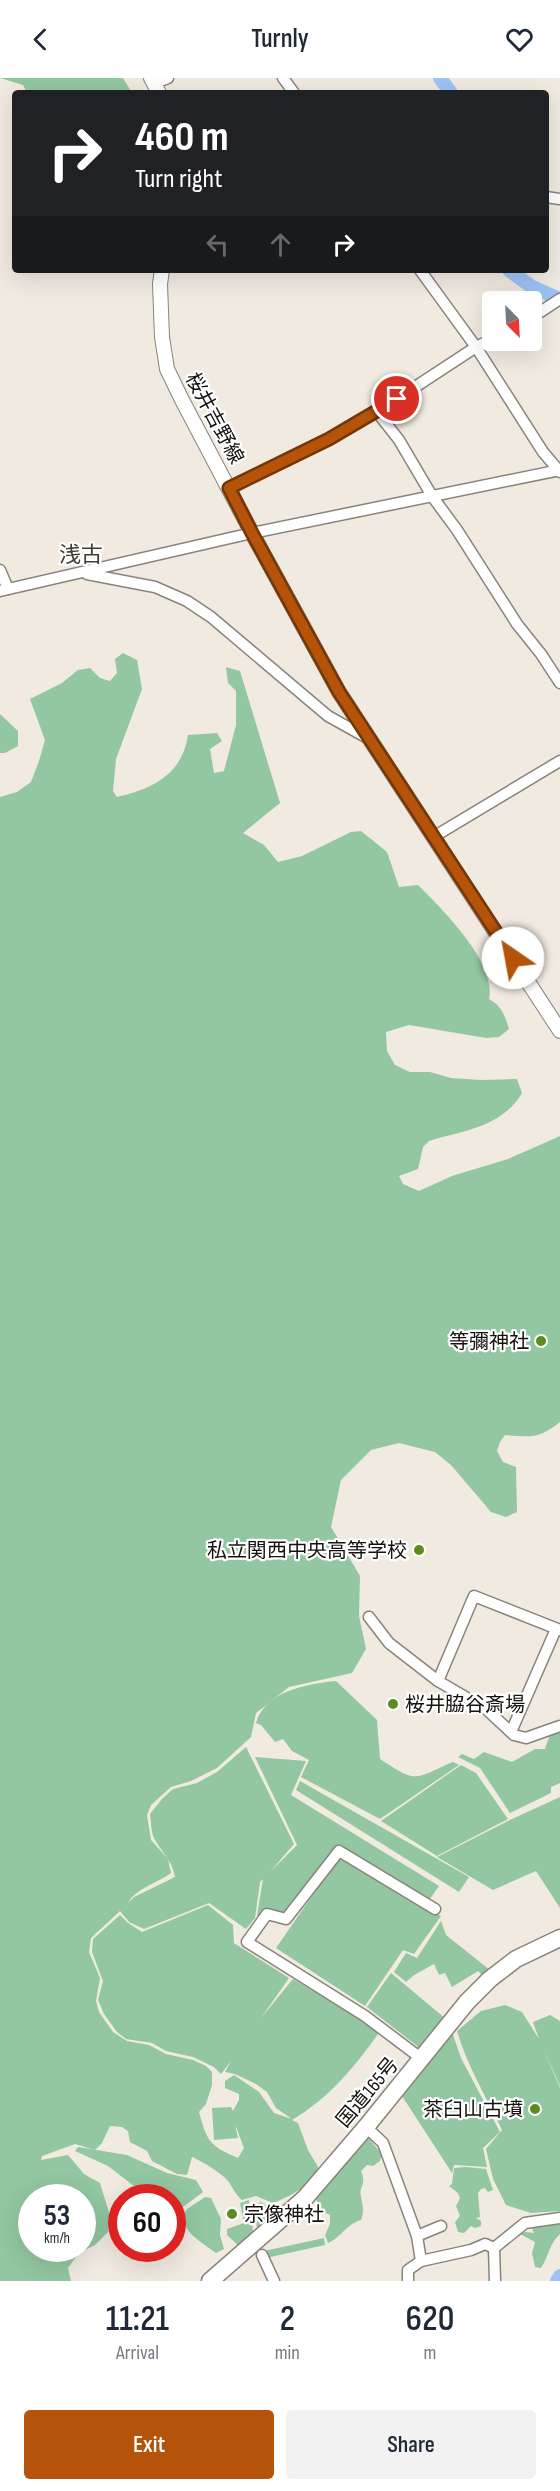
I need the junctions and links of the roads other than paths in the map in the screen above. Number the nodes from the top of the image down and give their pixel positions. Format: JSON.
{"nodes":[{"id":1,"x":162,"y":273,"type":"edge"},
{"id":2,"x":422,"y":273,"type":"edge"},
{"id":3,"x":558,"y":301,"type":"edge"},
{"id":4,"x":542,"y":311,"type":"edge"},
{"id":5,"x":482,"y":344,"type":"edge"},
{"id":6,"x":476,"y":347,"type":"junction"},
{"id":7,"x":377,"y":412,"type":"junction"},
{"id":8,"x":559,"y":471,"type":"edge"},
{"id":9,"x":229,"y":488,"type":"junction"},
{"id":10,"x":432,"y":496,"type":"junction"},
{"id":11,"x":252,"y":533,"type":"junction"},
{"id":12,"x":0,"y":570,"type":"edge"},
{"id":13,"x":81,"y":573,"type":"junction"},
{"id":14,"x":4,"y":590,"type":"edge"},
{"id":15,"x":560,"y":683,"type":"edge"},
{"id":16,"x":371,"y":740,"type":"junction"},
{"id":17,"x":560,"y":761,"type":"edge"},
{"id":18,"x":435,"y":836,"type":"junction"},
{"id":19,"x":560,"y":1031,"type":"edge"},
{"id":20,"x":369,"y":1617,"type":"dead end"},
{"id":21,"x":558,"y":1629,"type":"edge"},
{"id":22,"x":438,"y":1681,"type":"junction"},
{"id":23,"x":560,"y":1726,"type":"edge"},
{"id":24,"x":511,"y":1732,"type":"junction"},
{"id":25,"x":435,"y":1909,"type":"dead end"},
{"id":26,"x":560,"y":1938,"type":"edge"},
{"id":27,"x":422,"y":2059,"type":"junction"},
{"id":28,"x":366,"y":2127,"type":"junction"},
{"id":29,"x":560,"y":2218,"type":"edge"},
{"id":30,"x":441,"y":2226,"type":"dead end"},
{"id":31,"x":424,"y":2236,"type":"junction"},
{"id":32,"x":494,"y":2248,"type":"junction"},
{"id":33,"x":262,"y":2255,"type":"dead end"},
{"id":34,"x":421,"y":2260,"type":"junction"},
{"id":35,"x":210,"y":2281,"type":"edge"},
{"id":36,"x":274,"y":2281,"type":"edge"},
{"id":37,"x":408,"y":2281,"type":"edge"},
{"id":38,"x":495,"y":2281,"type":"edge"}],
"edges":[{"from":1,"to":9,"type":"main road","name":"桜井吉野線"},
{"from":2,"to":6,"type":"street"},
{"from":3,"to":4,"type":"street"},
{"from":5,"to":6,"type":"street"},
{"from":6,"to":7,"type":"street"},
{"from":6,"to":8,"type":"street"},
{"from":7,"to":9,"type":"street"},
{"from":7,"to":10,"type":"street"},
{"from":8,"to":10,"type":"street"},
{"from":9,"to":11,"type":"main road","name":"桜井吉野線"},
{"from":10,"to":11,"type":"street"},
{"from":10,"to":15,"type":"street"},
{"from":11,"to":13,"type":"street"},
{"from":11,"to":16,"type":"main road","name":"桜井吉野線"},
{"from":12,"to":14,"type":"street"},
{"from":13,"to":14,"type":"street"},
{"from":13,"to":16,"type":"street"},
{"from":16,"to":18,"type":"main road","name":"桜井吉野線"},
{"from":17,"to":18,"type":"street"},
{"from":18,"to":19,"type":"main road","name":"桜井吉野線"},
{"from":20,"to":22,"type":"street"},
{"from":21,"to":22,"type":"street"},
{"from":21,"to":24,"type":"street"},
{"from":22,"to":24,"type":"street"},
{"from":23,"to":24,"type":"street"},
{"from":25,"to":27,"type":"street"},
{"from":26,"to":27,"type":"highway","name":"国道165号"},
{"from":27,"to":28,"type":"highway","name":"国道165号"},
{"from":28,"to":31,"type":"street"},
{"from":28,"to":35,"type":"highway","name":"国道165号"},
{"from":29,"to":32,"type":"street"},
{"from":30,"to":31,"type":"street"},
{"from":31,"to":34,"type":"street"},
{"from":32,"to":34,"type":"street"},
{"from":32,"to":38,"type":"street"},
{"from":33,"to":36,"type":"street"},
{"from":34,"to":37,"type":"street"}]}
